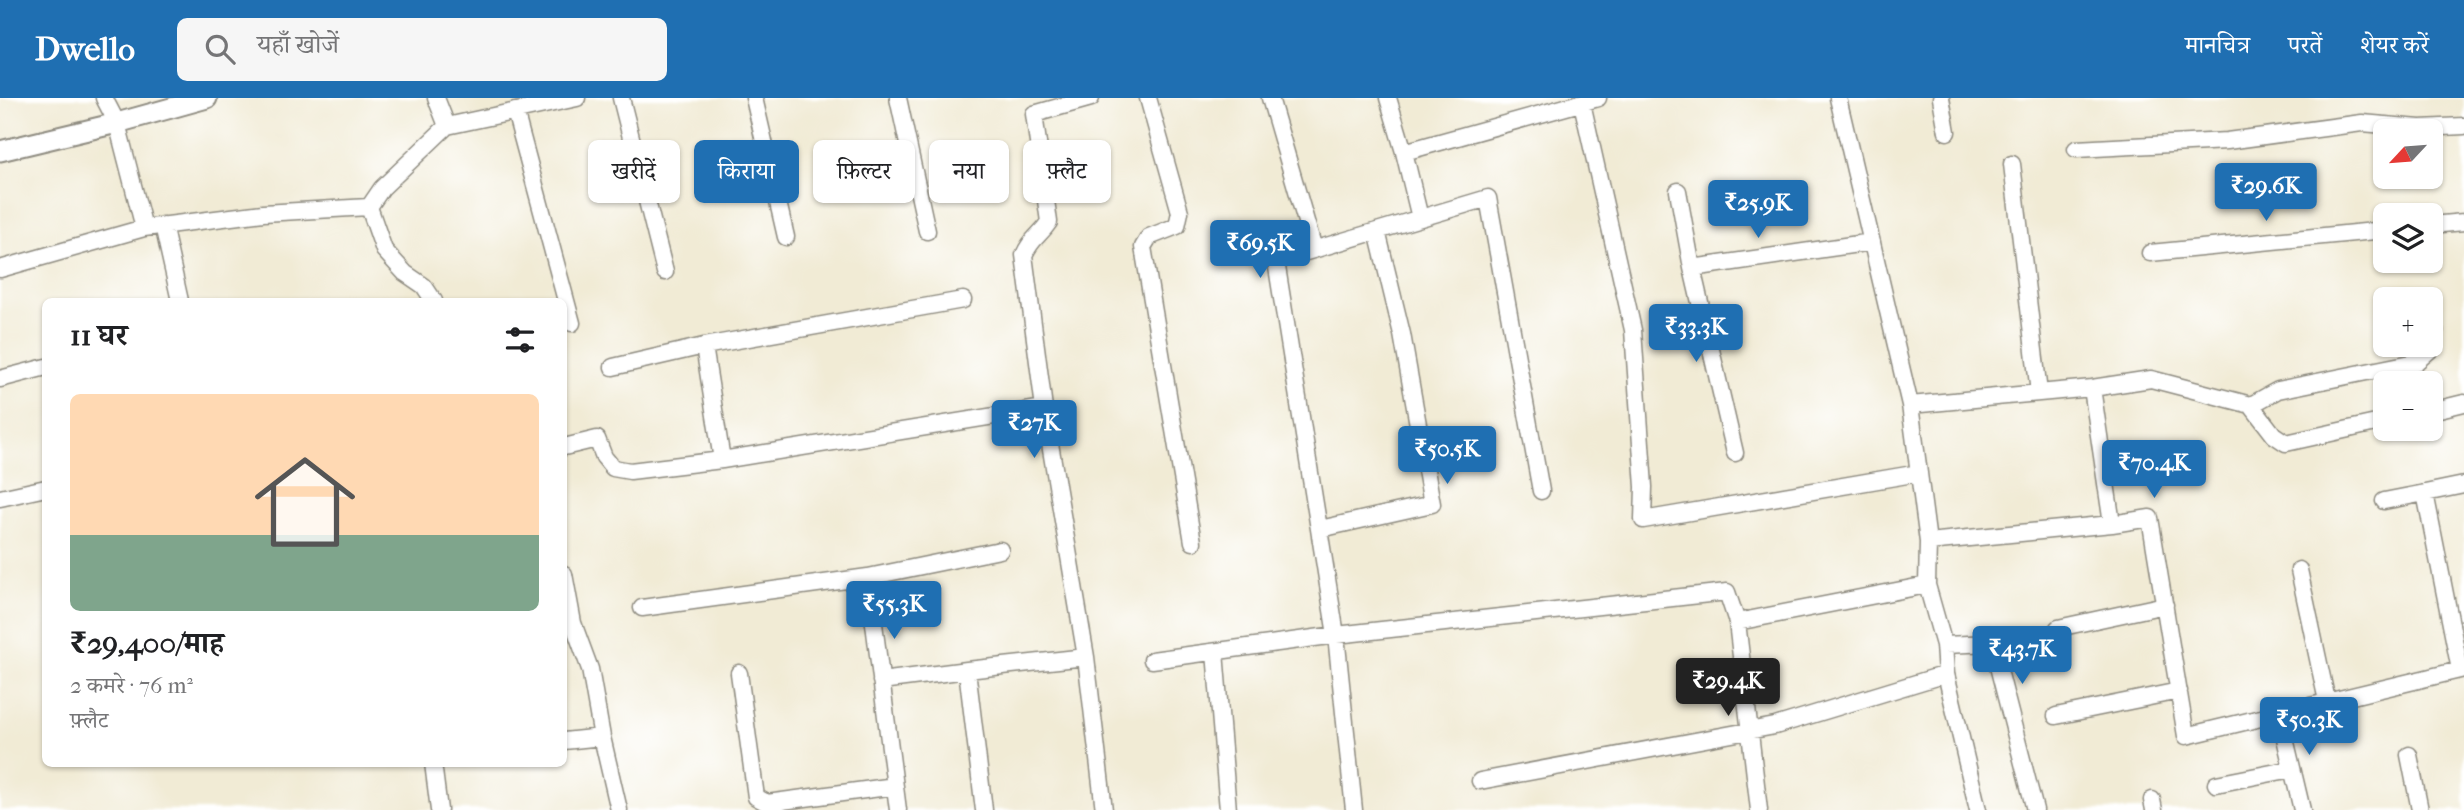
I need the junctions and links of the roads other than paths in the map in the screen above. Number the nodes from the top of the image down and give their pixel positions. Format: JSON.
{"nodes":[{"id":1,"x":104,"y":98,"type":"edge"},
{"id":2,"x":207,"y":98,"type":"edge"},
{"id":3,"x":436,"y":98,"type":"edge"},
{"id":4,"x":577,"y":98,"type":"edge"},
{"id":5,"x":621,"y":98,"type":"edge"},
{"id":6,"x":754,"y":98,"type":"edge"},
{"id":7,"x":898,"y":98,"type":"edge"},
{"id":8,"x":1091,"y":98,"type":"edge"},
{"id":9,"x":1148,"y":98,"type":"edge"},
{"id":10,"x":1270,"y":98,"type":"edge"},
{"id":11,"x":1388,"y":98,"type":"edge"},
{"id":12,"x":1598,"y":98,"type":"edge"},
{"id":13,"x":1838,"y":98,"type":"edge"},
{"id":14,"x":1941,"y":98,"type":"edge"},
{"id":15,"x":1582,"y":103,"type":"junction"},
{"id":16,"x":516,"y":111,"type":"junction"},
{"id":17,"x":117,"y":123,"type":"junction"},
{"id":18,"x":447,"y":126,"type":"junction"},
{"id":19,"x":2464,"y":126,"type":"edge"},
{"id":20,"x":1947,"y":132,"type":"dead end"},
{"id":21,"x":2076,"y":149,"type":"dead end"},
{"id":22,"x":0,"y":151,"type":"edge"},
{"id":23,"x":1404,"y":152,"type":"junction"},
{"id":24,"x":2012,"y":164,"type":"dead end"},
{"id":25,"x":1678,"y":191,"type":"dead end"},
{"id":26,"x":369,"y":207,"type":"junction"},
{"id":27,"x":1420,"y":218,"type":"junction"},
{"id":28,"x":2464,"y":222,"type":"edge"},
{"id":29,"x":2443,"y":224,"type":"edge"},
{"id":30,"x":163,"y":225,"type":"junction"},
{"id":31,"x":144,"y":228,"type":"junction"},
{"id":32,"x":1377,"y":230,"type":"junction"},
{"id":33,"x":927,"y":231,"type":"dead end"},
{"id":34,"x":2373,"y":231,"type":"edge"},
{"id":35,"x":786,"y":237,"type":"dead end"},
{"id":36,"x":1872,"y":242,"type":"junction"},
{"id":37,"x":1314,"y":249,"type":"junction"},
{"id":38,"x":2150,"y":253,"type":"dead end"},
{"id":39,"x":1692,"y":268,"type":"junction"},
{"id":40,"x":0,"y":269,"type":"edge"},
{"id":41,"x":665,"y":272,"type":"dead end"},
{"id":42,"x":179,"y":298,"type":"edge"},
{"id":43,"x":432,"y":298,"type":"edge"},
{"id":44,"x":565,"y":298,"type":"edge"},
{"id":45,"x":963,"y":300,"type":"dead end"},
{"id":46,"x":567,"y":304,"type":"edge"},
{"id":47,"x":572,"y":323,"type":"dead end"},
{"id":48,"x":704,"y":346,"type":"junction"},
{"id":49,"x":2422,"y":357,"type":"edge"},
{"id":50,"x":613,"y":367,"type":"dead end"},
{"id":51,"x":42,"y":368,"type":"edge"},
{"id":52,"x":0,"y":379,"type":"edge"},
{"id":53,"x":2092,"y":388,"type":"junction"},
{"id":54,"x":2039,"y":393,"type":"junction"},
{"id":55,"x":2464,"y":403,"type":"edge"},
{"id":56,"x":1910,"y":405,"type":"junction"},
{"id":57,"x":2251,"y":405,"type":"junction"},
{"id":58,"x":1044,"y":408,"type":"junction"},
{"id":59,"x":2443,"y":408,"type":"edge"},
{"id":60,"x":2373,"y":424,"type":"edge"},
{"id":61,"x":567,"y":446,"type":"edge"},
{"id":62,"x":1735,"y":453,"type":"dead end"},
{"id":63,"x":722,"y":460,"type":"junction"},
{"id":64,"x":1919,"y":473,"type":"junction"},
{"id":65,"x":2464,"y":485,"type":"edge"},
{"id":66,"x":42,"y":489,"type":"edge"},
{"id":67,"x":1541,"y":491,"type":"dead end"},
{"id":68,"x":2425,"y":493,"type":"junction"},
{"id":69,"x":0,"y":498,"type":"edge"},
{"id":70,"x":2384,"y":501,"type":"dead end"},
{"id":71,"x":2112,"y":524,"type":"junction"},
{"id":72,"x":1320,"y":529,"type":"junction"},
{"id":73,"x":1193,"y":542,"type":"dead end"},
{"id":74,"x":1928,"y":542,"type":"junction"},
{"id":75,"x":1000,"y":550,"type":"dead end"},
{"id":76,"x":2299,"y":570,"type":"dead end"},
{"id":77,"x":867,"y":577,"type":"junction"},
{"id":78,"x":1927,"y":584,"type":"junction"},
{"id":79,"x":2165,"y":605,"type":"junction"},
{"id":80,"x":642,"y":608,"type":"dead end"},
{"id":81,"x":1737,"y":622,"type":"junction"},
{"id":82,"x":568,"y":623,"type":"edge"},
{"id":83,"x":2058,"y":628,"type":"dead end"},
{"id":84,"x":1336,"y":635,"type":"junction"},
{"id":85,"x":1944,"y":645,"type":"junction"},
{"id":86,"x":1215,"y":652,"type":"junction"},
{"id":87,"x":1086,"y":657,"type":"junction"},
{"id":88,"x":1152,"y":660,"type":"dead end"},
{"id":89,"x":967,"y":670,"type":"junction"},
{"id":90,"x":2462,"y":670,"type":"edge"},
{"id":91,"x":739,"y":673,"type":"dead end"},
{"id":92,"x":1946,"y":674,"type":"junction"},
{"id":93,"x":881,"y":681,"type":"junction"},
{"id":94,"x":2179,"y":691,"type":"junction"},
{"id":95,"x":2327,"y":701,"type":"junction"},
{"id":96,"x":2279,"y":713,"type":"junction"},
{"id":97,"x":2056,"y":716,"type":"dead end"},
{"id":98,"x":1748,"y":732,"type":"junction"},
{"id":99,"x":602,"y":737,"type":"junction"},
{"id":100,"x":567,"y":741,"type":"edge"},
{"id":101,"x":2409,"y":755,"type":"dead end"},
{"id":102,"x":434,"y":767,"type":"edge"},
{"id":103,"x":2292,"y":769,"type":"junction"},
{"id":104,"x":1480,"y":781,"type":"dead end"},
{"id":105,"x":2216,"y":784,"type":"dead end"},
{"id":106,"x":895,"y":786,"type":"junction"},
{"id":107,"x":439,"y":810,"type":"edge"},
{"id":108,"x":618,"y":810,"type":"edge"},
{"id":109,"x":898,"y":810,"type":"edge"},
{"id":110,"x":984,"y":810,"type":"edge"},
{"id":111,"x":1104,"y":810,"type":"edge"},
{"id":112,"x":1228,"y":810,"type":"edge"},
{"id":113,"x":1354,"y":810,"type":"edge"},
{"id":114,"x":1759,"y":810,"type":"edge"},
{"id":115,"x":1978,"y":810,"type":"edge"},
{"id":116,"x":2035,"y":810,"type":"edge"},
{"id":117,"x":2302,"y":810,"type":"edge"},
{"id":118,"x":2420,"y":810,"type":"edge"}],
"edges":[{"from":1,"to":17,"type":"street"},
{"from":2,"to":17,"type":"street"},
{"from":3,"to":18,"type":"street"},
{"from":4,"to":16,"type":"street"},
{"from":5,"to":41,"type":"street"},
{"from":6,"to":35,"type":"street"},
{"from":7,"to":33,"type":"street"},
{"from":8,"to":58,"type":"street"},
{"from":9,"to":73,"type":"street"},
{"from":10,"to":37,"type":"street"},
{"from":11,"to":23,"type":"street"},
{"from":12,"to":15,"type":"street"},
{"from":13,"to":36,"type":"street"},
{"from":14,"to":20,"type":"street"},
{"from":15,"to":23,"type":"street"},
{"from":15,"to":64,"type":"street"},
{"from":16,"to":18,"type":"street"},
{"from":16,"to":44,"type":"street"},
{"from":17,"to":22,"type":"street"},
{"from":17,"to":31,"type":"street"},
{"from":18,"to":26,"type":"street"},
{"from":19,"to":21,"type":"street"},
{"from":23,"to":27,"type":"street"},
{"from":24,"to":54,"type":"street"},
{"from":25,"to":39,"type":"street"},
{"from":26,"to":30,"type":"street"},
{"from":26,"to":43,"type":"street"},
{"from":27,"to":32,"type":"street"},
{"from":27,"to":67,"type":"street"},
{"from":28,"to":29,"type":"street"},
{"from":30,"to":31,"type":"street"},
{"from":30,"to":42,"type":"street"},
{"from":31,"to":40,"type":"street"},
{"from":32,"to":37,"type":"street"},
{"from":32,"to":72,"type":"street"},
{"from":34,"to":38,"type":"street"},
{"from":36,"to":39,"type":"street"},
{"from":36,"to":56,"type":"street"},
{"from":37,"to":72,"type":"street"},
{"from":39,"to":62,"type":"street"},
{"from":45,"to":48,"type":"street"},
{"from":46,"to":47,"type":"street"},
{"from":48,"to":50,"type":"street"},
{"from":48,"to":63,"type":"street"},
{"from":49,"to":57,"type":"street"},
{"from":51,"to":52,"type":"street"},
{"from":53,"to":54,"type":"street"},
{"from":53,"to":57,"type":"street"},
{"from":53,"to":71,"type":"street"},
{"from":54,"to":56,"type":"street"},
{"from":55,"to":59,"type":"street"},
{"from":56,"to":64,"type":"street"},
{"from":57,"to":60,"type":"street"},
{"from":58,"to":63,"type":"street"},
{"from":58,"to":87,"type":"street"},
{"from":61,"to":63,"type":"street"},
{"from":64,"to":74,"type":"street"},
{"from":65,"to":68,"type":"street"},
{"from":66,"to":69,"type":"street"},
{"from":68,"to":70,"type":"street"},
{"from":68,"to":90,"type":"street"},
{"from":71,"to":74,"type":"street"},
{"from":71,"to":79,"type":"street"},
{"from":72,"to":84,"type":"street"},
{"from":74,"to":78,"type":"street"},
{"from":75,"to":77,"type":"street"},
{"from":76,"to":95,"type":"street"},
{"from":77,"to":80,"type":"street"},
{"from":77,"to":93,"type":"street"},
{"from":78,"to":81,"type":"street"},
{"from":78,"to":85,"type":"street"},
{"from":79,"to":83,"type":"street"},
{"from":79,"to":94,"type":"street"},
{"from":81,"to":84,"type":"street"},
{"from":81,"to":98,"type":"street"},
{"from":82,"to":99,"type":"street"},
{"from":84,"to":86,"type":"street"},
{"from":84,"to":113,"type":"street"},
{"from":85,"to":92,"type":"street"},
{"from":85,"to":116,"type":"street"},
{"from":86,"to":88,"type":"street"},
{"from":86,"to":112,"type":"street"},
{"from":87,"to":89,"type":"street"},
{"from":87,"to":111,"type":"street"},
{"from":89,"to":93,"type":"street"},
{"from":89,"to":110,"type":"street"},
{"from":90,"to":95,"type":"street"},
{"from":91,"to":106,"type":"street"},
{"from":92,"to":98,"type":"street"},
{"from":92,"to":115,"type":"street"},
{"from":93,"to":106,"type":"street"},
{"from":94,"to":96,"type":"street"},
{"from":94,"to":97,"type":"street"},
{"from":95,"to":96,"type":"street"},
{"from":96,"to":103,"type":"street"},
{"from":98,"to":104,"type":"street"},
{"from":98,"to":114,"type":"street"},
{"from":99,"to":100,"type":"street"},
{"from":99,"to":108,"type":"street"},
{"from":101,"to":118,"type":"street"},
{"from":102,"to":107,"type":"street"},
{"from":103,"to":105,"type":"street"},
{"from":103,"to":117,"type":"street"},
{"from":106,"to":109,"type":"street"}]}
